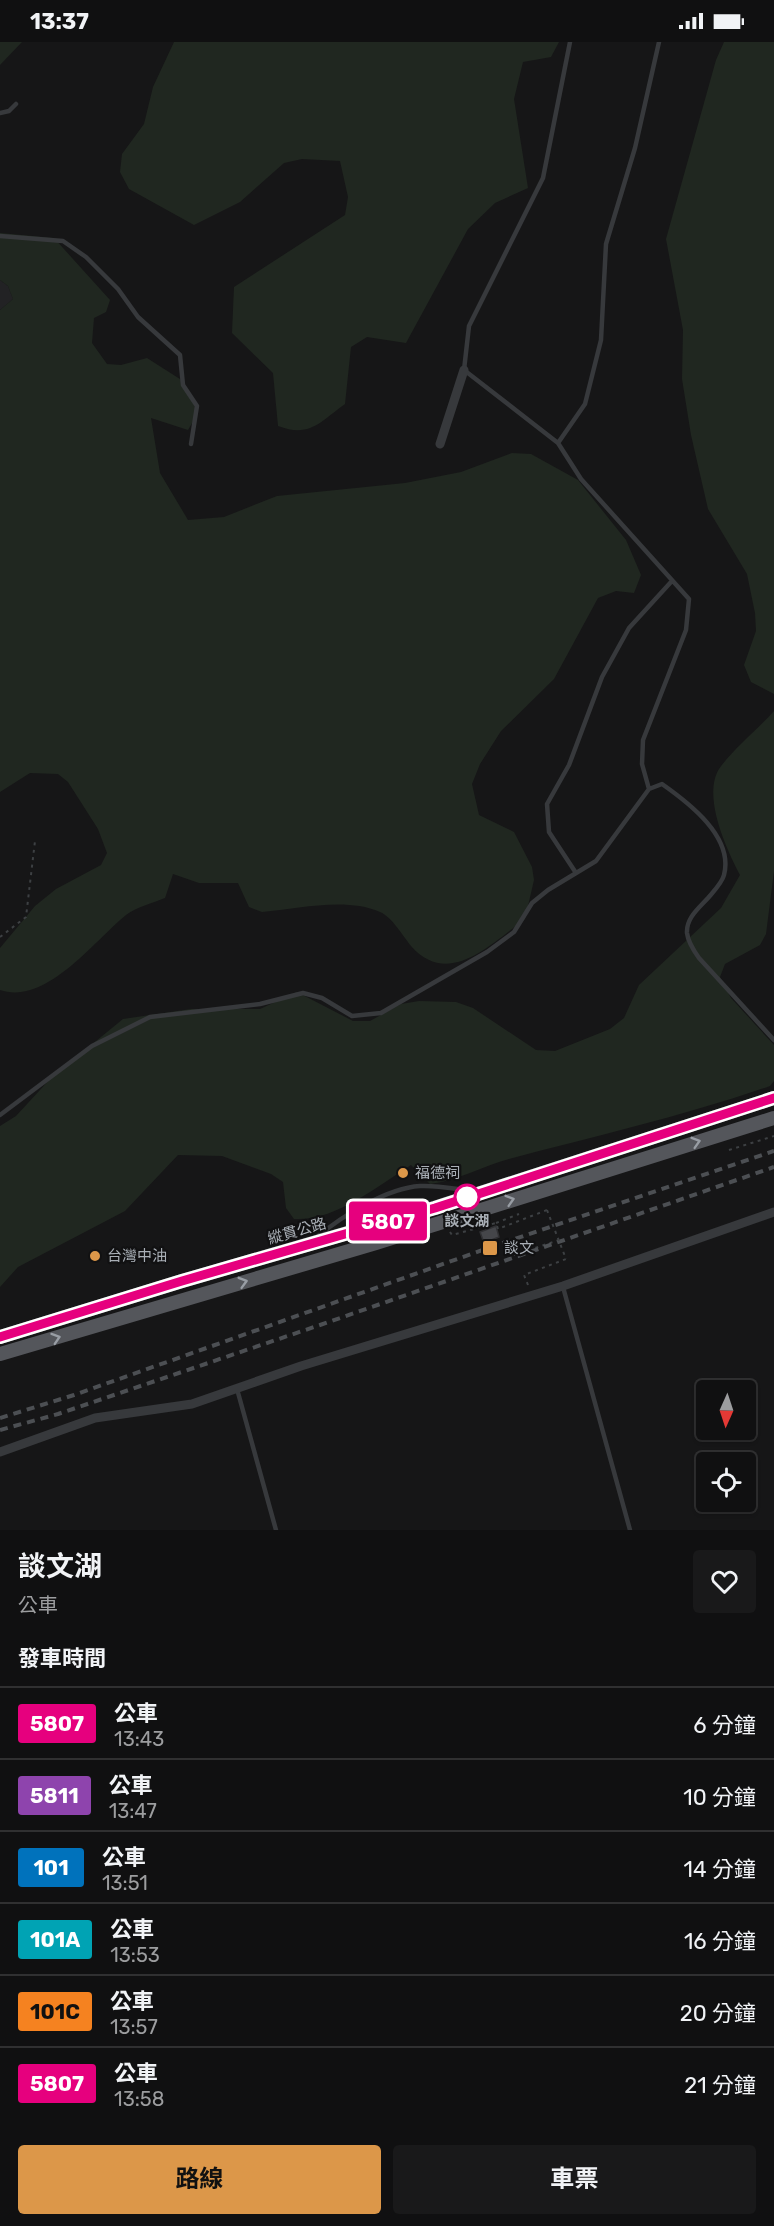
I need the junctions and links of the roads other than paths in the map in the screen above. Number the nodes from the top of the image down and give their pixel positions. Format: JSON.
{"nodes":[{"id":1,"x":570,"y":42,"type":"edge"},
{"id":2,"x":659,"y":42,"type":"edge"},
{"id":3,"x":16,"y":104,"type":"dead end"},
{"id":4,"x":0,"y":113,"type":"edge"},
{"id":5,"x":0,"y":236,"type":"edge"},
{"id":6,"x":465,"y":370,"type":"junction"},
{"id":7,"x":558,"y":443,"type":"junction"},
{"id":8,"x":191,"y":444,"type":"dead end"},
{"id":9,"x":440,"y":444,"type":"dead end"},
{"id":10,"x":671,"y":582,"type":"junction"},
{"id":11,"x":649,"y":789,"type":"junction"},
{"id":12,"x":576,"y":873,"type":"junction"},
{"id":13,"x":774,"y":1040,"type":"edge"},
{"id":14,"x":774,"y":1098,"type":"edge"},
{"id":15,"x":0,"y":1115,"type":"edge"},
{"id":16,"x":774,"y":1118,"type":"edge"},
{"id":17,"x":483,"y":1192,"type":"junction"},
{"id":18,"x":435,"y":1208,"type":"junction"},
{"id":19,"x":774,"y":1212,"type":"edge"},
{"id":20,"x":442,"y":1222,"type":"junction"},
{"id":21,"x":308,"y":1245,"type":"junction"},
{"id":22,"x":563,"y":1286,"type":"junction"},
{"id":23,"x":93,"y":1309,"type":"junction"},
{"id":24,"x":99,"y":1324,"type":"junction"},
{"id":25,"x":0,"y":1337,"type":"edge"},
{"id":26,"x":0,"y":1354,"type":"edge"},
{"id":27,"x":237,"y":1389,"type":"junction"},
{"id":28,"x":0,"y":1452,"type":"edge"},
{"id":29,"x":276,"y":1530,"type":"edge"},
{"id":30,"x":630,"y":1530,"type":"edge"}],
"edges":[{"from":1,"to":6,"type":"lane"},
{"from":2,"to":7,"type":"lane"},
{"from":3,"to":4,"type":"lane"},
{"from":5,"to":8,"type":"lane"},
{"from":6,"to":7,"type":"lane"},
{"from":6,"to":9,"type":"street"},
{"from":7,"to":10,"type":"lane"},
{"from":10,"to":11,"type":"lane"},
{"from":10,"to":12,"type":"lane"},
{"from":11,"to":12,"type":"lane"},
{"from":11,"to":13,"type":"lane"},
{"from":12,"to":15,"type":"lane"},
{"from":14,"to":17,"type":"main road","name":"縱貫公路"},
{"from":20,"to":16,"type":"main road","one_way":true},
{"from":17,"to":18,"type":"main road","name":"縱貫公路"},
{"from":17,"to":21,"type":"lane"},
{"from":18,"to":20,"type":"main road"},
{"from":18,"to":21,"type":"main road","name":"縱貫公路"},
{"from":19,"to":22,"type":"street"},
{"from":24,"to":20,"type":"main road","one_way":true},
{"from":21,"to":23,"type":"main road","name":"縱貫公路"},
{"from":22,"to":27,"type":"street"},
{"from":22,"to":30,"type":"lane"},
{"from":23,"to":24,"type":"main road"},
{"from":23,"to":25,"type":"main road","name":"縱貫公路"},
{"from":26,"to":24,"type":"main road","one_way":true},
{"from":27,"to":28,"type":"street"},
{"from":27,"to":29,"type":"lane"}]}
